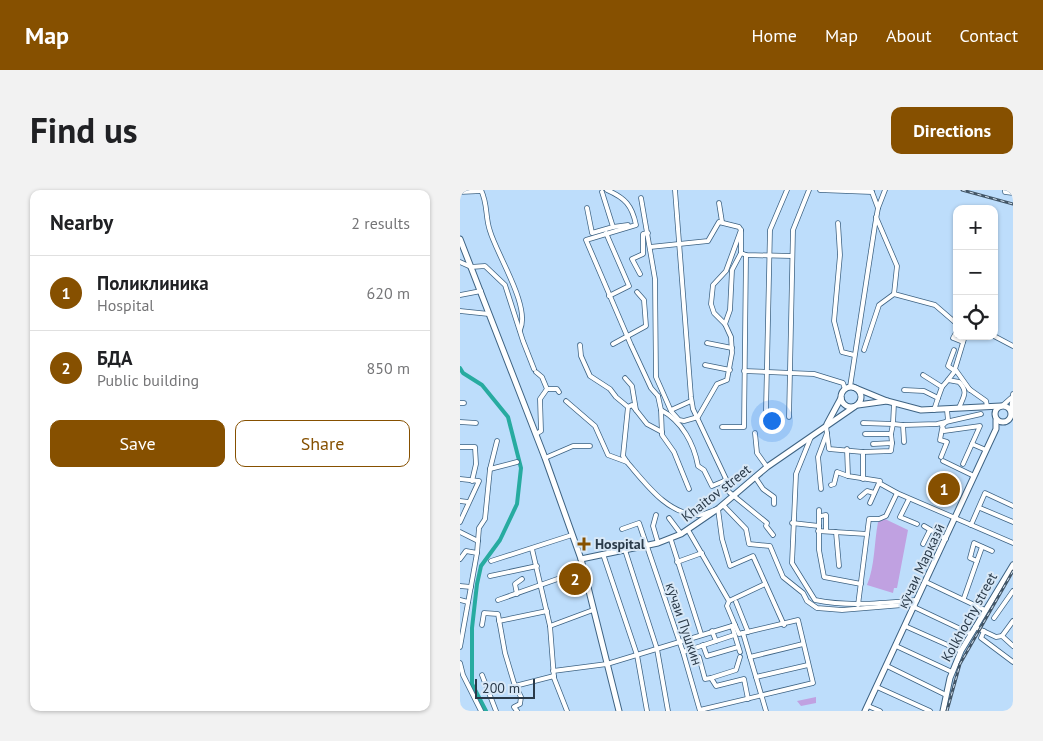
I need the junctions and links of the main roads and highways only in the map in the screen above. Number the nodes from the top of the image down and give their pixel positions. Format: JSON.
{"nodes":[{"id":1,"x":460,"y":239,"type":"edge"},
{"id":2,"x":849,"y":388,"type":"junction"},
{"id":3,"x":841,"y":398,"type":"junction"},
{"id":4,"x":887,"y":401,"type":"junction"},
{"id":5,"x":856,"y":406,"type":"junction"},
{"id":6,"x":987,"y":406,"type":"junction"},
{"id":7,"x":1002,"y":406,"type":"junction"},
{"id":8,"x":1012,"y":413,"type":"edge"},
{"id":9,"x":996,"y":417,"type":"junction"},
{"id":10,"x":1005,"y":422,"type":"junction"},
{"id":11,"x":1013,"y":422,"type":"edge"},
{"id":12,"x":826,"y":426,"type":"junction"},
{"id":13,"x":996,"y":429,"type":"junction"},
{"id":14,"x":581,"y":559,"type":"junction"},
{"id":15,"x":1013,"y":565,"type":"edge"},
{"id":16,"x":867,"y":708,"type":"edge"},
{"id":17,"x":619,"y":711,"type":"edge"},
{"id":18,"x":943,"y":711,"type":"edge"}],
"edges":[{"from":1,"to":14,"type":"main road"},
{"from":2,"to":3,"type":"main road"},
{"from":2,"to":4,"type":"main road"},
{"from":2,"to":5,"type":"main road"},
{"from":3,"to":5,"type":"main road"},
{"from":3,"to":12,"type":"main road"},
{"from":4,"to":5,"type":"main road"},
{"from":4,"to":6,"type":"main road"},
{"from":5,"to":12,"type":"main road","name":"Khaitov street"},
{"from":6,"to":7,"type":"main road"},
{"from":6,"to":9,"type":"main road"},
{"from":7,"to":8,"type":"main road"},
{"from":7,"to":9,"type":"main road"},
{"from":8,"to":10,"type":"main road"},
{"from":9,"to":10,"type":"main road"},
{"from":9,"to":13,"type":"main road"},
{"from":10,"to":11,"type":"main road"},
{"from":10,"to":13,"type":"main road"},
{"from":12,"to":14,"type":"main road","name":"Khaitov street"},
{"from":13,"to":16,"type":"main road","name":"кӯчаи Марказӣ"},
{"from":14,"to":17,"type":"main road"},
{"from":15,"to":18,"type":"main road","name":"Kolkhochy street"}]}
